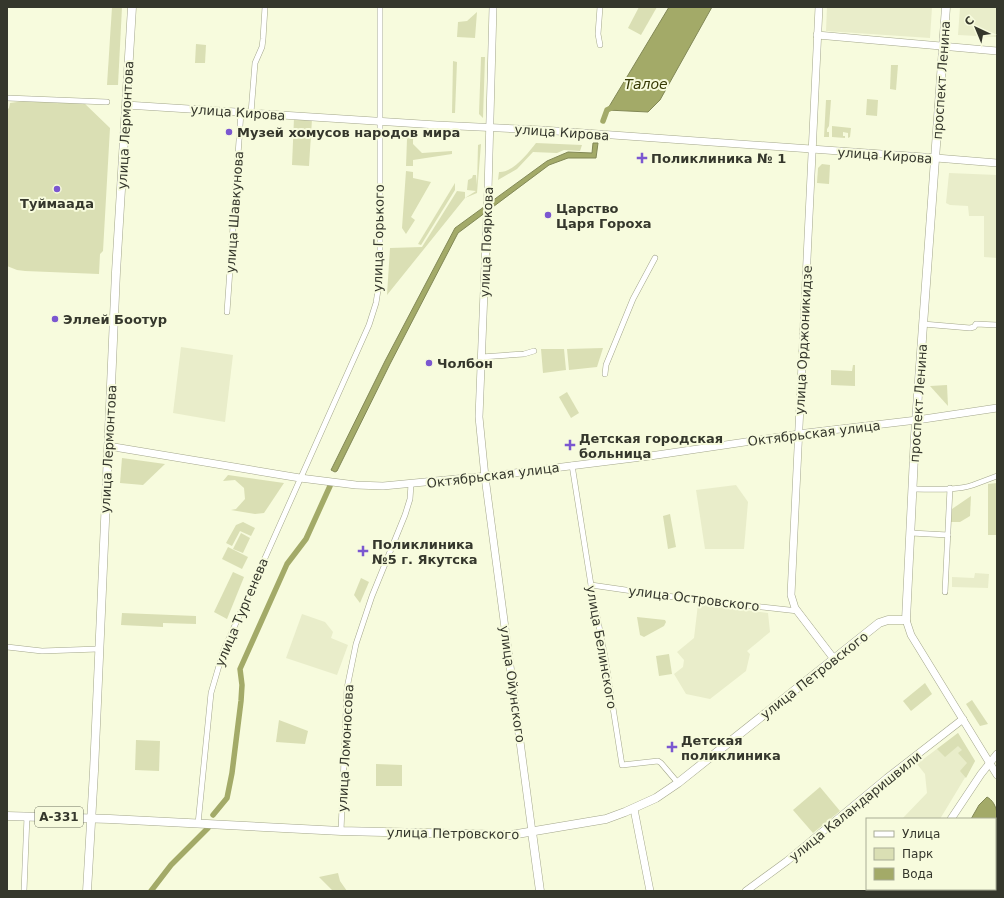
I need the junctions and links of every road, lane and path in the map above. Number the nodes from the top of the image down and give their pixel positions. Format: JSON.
{"nodes":[{"id":1,"x":132,"y":7,"type":"edge"},
{"id":2,"x":265,"y":7,"type":"edge"},
{"id":3,"x":380,"y":7,"type":"edge"},
{"id":4,"x":494,"y":7,"type":"edge"},
{"id":5,"x":600,"y":7,"type":"edge"},
{"id":6,"x":819,"y":7,"type":"edge"},
{"id":7,"x":946,"y":7,"type":"edge"},
{"id":8,"x":817,"y":35,"type":"junction"},
{"id":9,"x":600,"y":45,"type":"dead end"},
{"id":10,"x":943,"y":47,"type":"junction"},
{"id":11,"x":997,"y":51,"type":"edge"},
{"id":12,"x":7,"y":98,"type":"edge"},
{"id":13,"x":107,"y":102,"type":"dead end"},
{"id":14,"x":126,"y":105,"type":"junction"},
{"id":15,"x":241,"y":112,"type":"junction"},
{"id":16,"x":250,"y":113,"type":"junction"},
{"id":17,"x":379,"y":121,"type":"junction"},
{"id":18,"x":490,"y":127,"type":"junction"},
{"id":19,"x":812,"y":149,"type":"junction"},
{"id":20,"x":935,"y":158,"type":"junction"},
{"id":21,"x":997,"y":163,"type":"edge"},
{"id":22,"x":655,"y":258,"type":"dead end"},
{"id":23,"x":227,"y":312,"type":"dead end"},
{"id":24,"x":923,"y":324,"type":"junction"},
{"id":25,"x":997,"y":325,"type":"edge"},
{"id":26,"x":534,"y":351,"type":"dead end"},
{"id":27,"x":481,"y":357,"type":"junction"},
{"id":28,"x":605,"y":374,"type":"dead end"},
{"id":29,"x":997,"y":408,"type":"edge"},
{"id":30,"x":916,"y":420,"type":"junction"},
{"id":31,"x":799,"y":434,"type":"junction"},
{"id":32,"x":108,"y":446,"type":"junction"},
{"id":33,"x":572,"y":465,"type":"junction"},
{"id":34,"x":485,"y":476,"type":"junction"},
{"id":35,"x":997,"y":476,"type":"edge"},
{"id":36,"x":300,"y":478,"type":"junction"},
{"id":37,"x":411,"y":484,"type":"junction"},
{"id":38,"x":950,"y":488,"type":"junction"},
{"id":39,"x":913,"y":489,"type":"junction"},
{"id":40,"x":911,"y":533,"type":"junction"},
{"id":41,"x":948,"y":535,"type":"junction"},
{"id":42,"x":591,"y":585,"type":"junction"},
{"id":43,"x":945,"y":592,"type":"dead end"},
{"id":44,"x":798,"y":611,"type":"junction"},
{"id":45,"x":906,"y":620,"type":"junction"},
{"id":46,"x":7,"y":647,"type":"edge"},
{"id":47,"x":98,"y":649,"type":"junction"},
{"id":48,"x":834,"y":659,"type":"junction"},
{"id":49,"x":963,"y":719,"type":"junction"},
{"id":50,"x":997,"y":754,"type":"edge"},
{"id":51,"x":989,"y":763,"type":"junction"},
{"id":52,"x":997,"y":776,"type":"edge"},
{"id":53,"x":678,"y":782,"type":"junction"},
{"id":54,"x":634,"y":809,"type":"junction"},
{"id":55,"x":7,"y":816,"type":"edge"},
{"id":56,"x":27,"y":816,"type":"junction"},
{"id":57,"x":91,"y":818,"type":"junction"},
{"id":58,"x":952,"y":818,"type":"edge"},
{"id":59,"x":198,"y":824,"type":"junction"},
{"id":60,"x":341,"y":831,"type":"junction"},
{"id":61,"x":532,"y":832,"type":"junction"},
{"id":62,"x":24,"y":891,"type":"edge"},
{"id":63,"x":86,"y":891,"type":"edge"},
{"id":64,"x":540,"y":891,"type":"edge"},
{"id":65,"x":650,"y":891,"type":"edge"},
{"id":66,"x":746,"y":891,"type":"edge"}],
"edges":[{"from":1,"to":14,"type":"main road","name":"улица Лермонтова"},
{"from":2,"to":16,"type":"street"},
{"from":3,"to":17,"type":"street","name":"улица Горького"},
{"from":4,"to":18,"type":"street","name":"улица Пояркова"},
{"from":5,"to":9,"type":"street"},
{"from":6,"to":8,"type":"street","name":"улица Орджоникидзе"},
{"from":7,"to":10,"type":"main road","name":"проспект Ленина"},
{"from":8,"to":10,"type":"street"},
{"from":8,"to":19,"type":"street","name":"улица Орджоникидзе"},
{"from":10,"to":11,"type":"street"},
{"from":10,"to":20,"type":"main road","name":"проспект Ленина"},
{"from":12,"to":13,"type":"street"},
{"from":14,"to":15,"type":"street","name":"улица Кирова"},
{"from":14,"to":32,"type":"main road","name":"улица Лермонтова"},
{"from":15,"to":16,"type":"street","name":"улица Кирова"},
{"from":15,"to":23,"type":"street","name":"улица Шавкунова"},
{"from":16,"to":17,"type":"street","name":"улица Кирова"},
{"from":17,"to":18,"type":"street","name":"улица Кирова"},
{"from":17,"to":36,"type":"street","name":"улица Горького"},
{"from":18,"to":19,"type":"street","name":"улица Кирова"},
{"from":18,"to":27,"type":"street","name":"улица Пояркова"},
{"from":19,"to":20,"type":"street","name":"улица Кирова"},
{"from":19,"to":31,"type":"street","name":"улица Орджоникидзе"},
{"from":20,"to":21,"type":"street","name":"улица Кирова"},
{"from":20,"to":24,"type":"main road","name":"проспект Ленина"},
{"from":22,"to":28,"type":"street"},
{"from":24,"to":25,"type":"street"},
{"from":24,"to":30,"type":"main road","name":"проспект Ленина"},
{"from":26,"to":27,"type":"street"},
{"from":27,"to":34,"type":"street","name":"улица Пояркова"},
{"from":29,"to":30,"type":"street","name":"Октябрьская улица"},
{"from":30,"to":31,"type":"street","name":"Октябрьская улица"},
{"from":30,"to":39,"type":"main road","name":"проспект Ленина"},
{"from":31,"to":33,"type":"street","name":"Октябрьская улица"},
{"from":31,"to":44,"type":"street","name":"улица Орджоникидзе"},
{"from":32,"to":36,"type":"street","name":"Октябрьская улица"},
{"from":32,"to":47,"type":"main road","name":"улица Лермонтова"},
{"from":33,"to":34,"type":"street","name":"Октябрьская улица"},
{"from":33,"to":42,"type":"street","name":"улица Белинского"},
{"from":34,"to":37,"type":"street","name":"Октябрьская улица"},
{"from":34,"to":61,"type":"street","name":"улица Ойунского"},
{"from":35,"to":38,"type":"street"},
{"from":36,"to":37,"type":"street","name":"Октябрьская улица"},
{"from":36,"to":59,"type":"street","name":"улица Тургенева"},
{"from":37,"to":60,"type":"street","name":"улица Ломоносова"},
{"from":38,"to":39,"type":"street"},
{"from":38,"to":41,"type":"street"},
{"from":39,"to":40,"type":"main road","name":"проспект Ленина"},
{"from":40,"to":41,"type":"street"},
{"from":40,"to":45,"type":"main road","name":"проспект Ленина"},
{"from":41,"to":43,"type":"street"},
{"from":42,"to":44,"type":"street","name":"улица Островского"},
{"from":42,"to":53,"type":"street","name":"улица Белинского"},
{"from":44,"to":48,"type":"street","name":"улица Орджоникидзе"},
{"from":45,"to":48,"type":"main road","name":"улица Петровского"},
{"from":45,"to":49,"type":"street","name":"проспект Ленина"},
{"from":46,"to":47,"type":"street"},
{"from":47,"to":57,"type":"main road","name":"улица Лермонтова"},
{"from":48,"to":53,"type":"main road","name":"улица Петровского"},
{"from":49,"to":51,"type":"street","name":"проспект Ленина"},
{"from":49,"to":66,"type":"street","name":"улица Каландаришвили"},
{"from":50,"to":51,"type":"street"},
{"from":51,"to":52,"type":"street","name":"проспект Ленина"},
{"from":51,"to":58,"type":"street"},
{"from":53,"to":54,"type":"main road","name":"улица Петровского"},
{"from":54,"to":61,"type":"main road","name":"улица Петровского"},
{"from":54,"to":65,"type":"street"},
{"from":55,"to":56,"type":"main road","name":"улица Петровского","number":"А-331"},
{"from":56,"to":57,"type":"main road","name":"улица Петровского","number":"А-331"},
{"from":56,"to":62,"type":"street"},
{"from":57,"to":59,"type":"main road","name":"улица Петровского"},
{"from":57,"to":63,"type":"main road","name":"улица Лермонтова"},
{"from":59,"to":60,"type":"main road","name":"улица Петровского"},
{"from":60,"to":61,"type":"main road","name":"улица Петровского"},
{"from":61,"to":64,"type":"main road","name":"улица Ойунского"}]}
